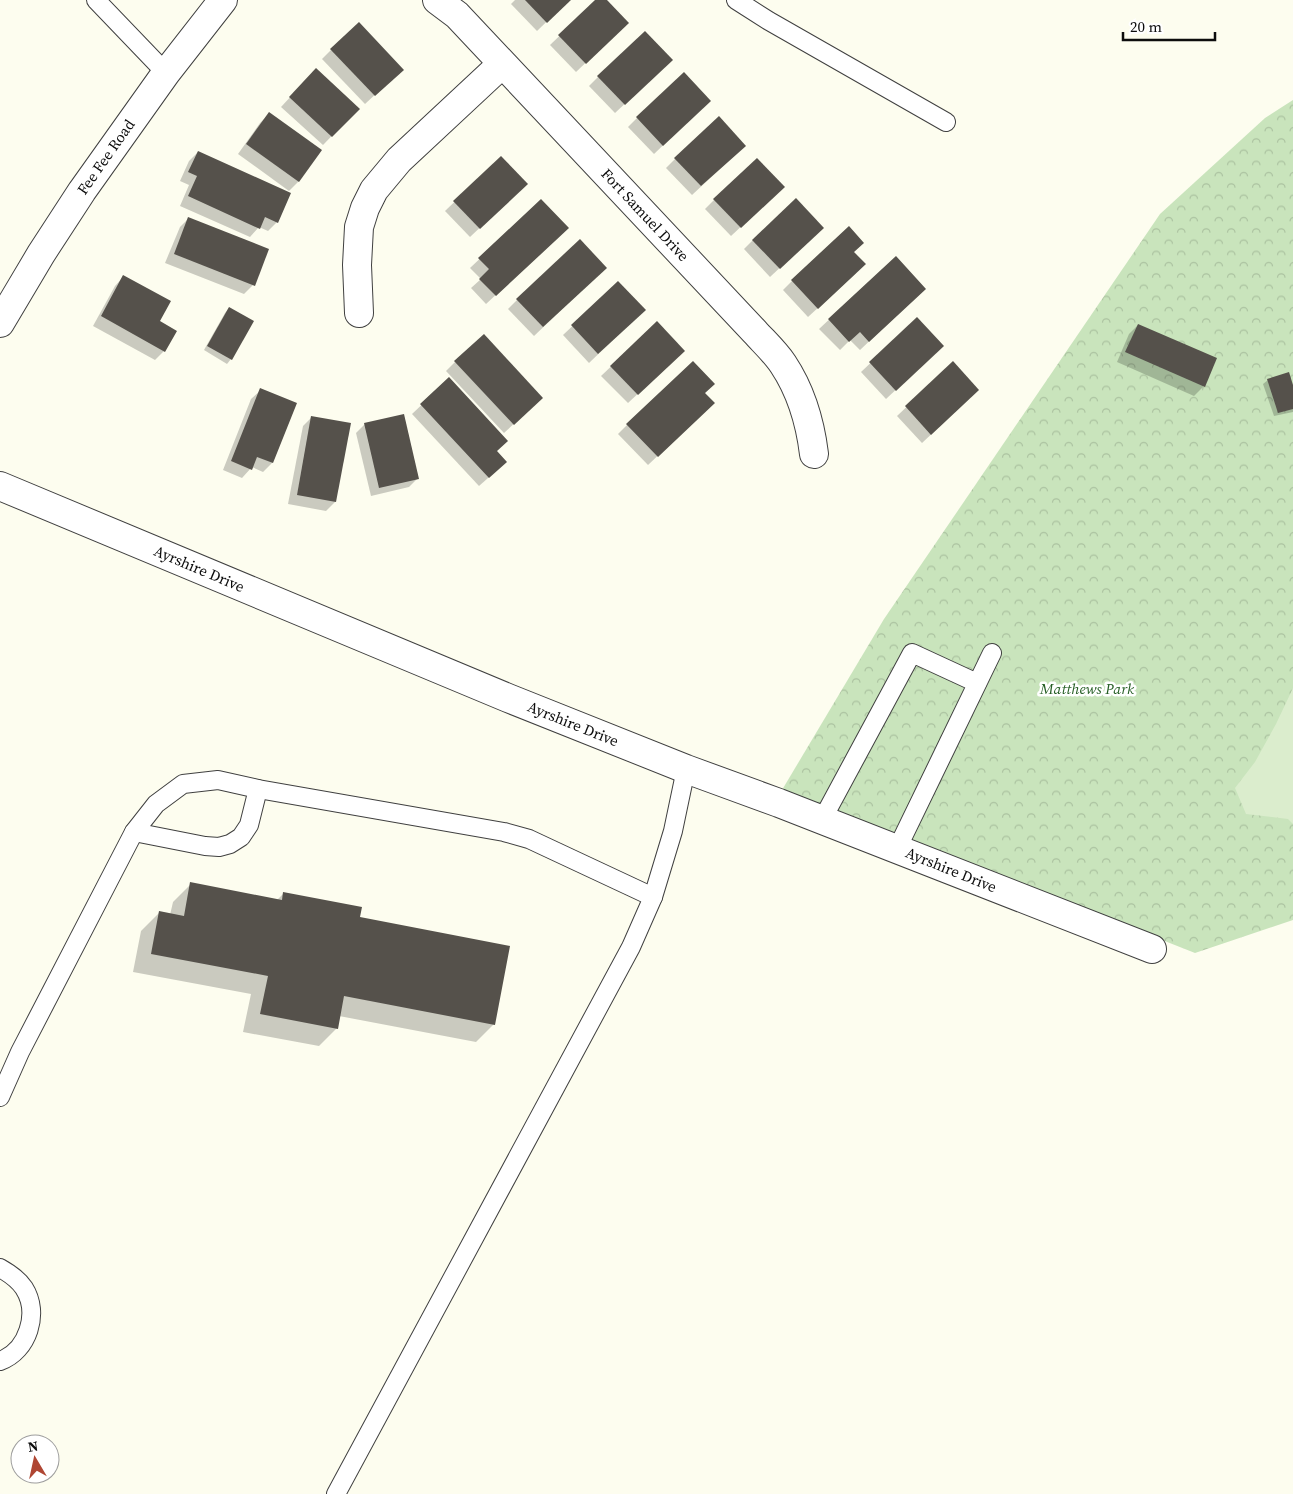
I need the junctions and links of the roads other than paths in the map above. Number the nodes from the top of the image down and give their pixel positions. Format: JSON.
{"nodes":[{"id":1,"x":223,"y":0,"type":"edge"},
{"id":2,"x":437,"y":0,"type":"edge"},
{"id":3,"x":736,"y":0,"type":"edge"},
{"id":4,"x":105,"y":3,"type":"edge"},
{"id":5,"x":502,"y":64,"type":"junction"},
{"id":6,"x":166,"y":73,"type":"junction"},
{"id":7,"x":946,"y":122,"type":"dead end"},
{"id":8,"x":359,"y":313,"type":"dead end"},
{"id":9,"x":0,"y":323,"type":"edge"},
{"id":10,"x":814,"y":454,"type":"dead end"},
{"id":11,"x":0,"y":486,"type":"edge"},
{"id":12,"x":992,"y":654,"type":"dead end"},
{"id":13,"x":977,"y":683,"type":"junction"},
{"id":14,"x":686,"y":769,"type":"junction"},
{"id":15,"x":258,"y":789,"type":"junction"},
{"id":16,"x":822,"y":820,"type":"junction"},
{"id":17,"x":134,"y":832,"type":"junction"},
{"id":18,"x":897,"y":849,"type":"junction"},
{"id":19,"x":653,"y":897,"type":"junction"},
{"id":20,"x":1152,"y":949,"type":"dead end"},
{"id":21,"x":0,"y":1097,"type":"edge"},
{"id":22,"x":0,"y":1268,"type":"edge"},
{"id":23,"x":0,"y":1361,"type":"edge"},
{"id":24,"x":336,"y":1494,"type":"edge"}],
"edges":[{"from":1,"to":6,"type":"street","name":"Fee Fee Road"},
{"from":2,"to":5,"type":"street","name":"Fort Samuel Drive"},
{"from":3,"to":7,"type":"lane"},
{"from":4,"to":6,"type":"lane"},
{"from":5,"to":8,"type":"street"},
{"from":5,"to":10,"type":"street","name":"Fort Samuel Drive"},
{"from":6,"to":9,"type":"street","name":"Fee Fee Road"},
{"from":11,"to":14,"type":"street","name":"Ayrshire Drive"},
{"from":12,"to":13,"type":"lane"},
{"from":13,"to":16,"type":"lane"},
{"from":13,"to":18,"type":"lane"},
{"from":14,"to":16,"type":"street","name":"Ayrshire Drive"},
{"from":14,"to":19,"type":"lane"},
{"from":15,"to":17,"type":"lane"},
{"from":15,"to":17,"type":"lane"},
{"from":15,"to":19,"type":"lane"},
{"from":16,"to":18,"type":"street","name":"Ayrshire Drive"},
{"from":17,"to":21,"type":"lane"},
{"from":18,"to":20,"type":"street","name":"Ayrshire Drive"},
{"from":19,"to":24,"type":"lane"},
{"from":22,"to":23,"type":"lane"}]}
